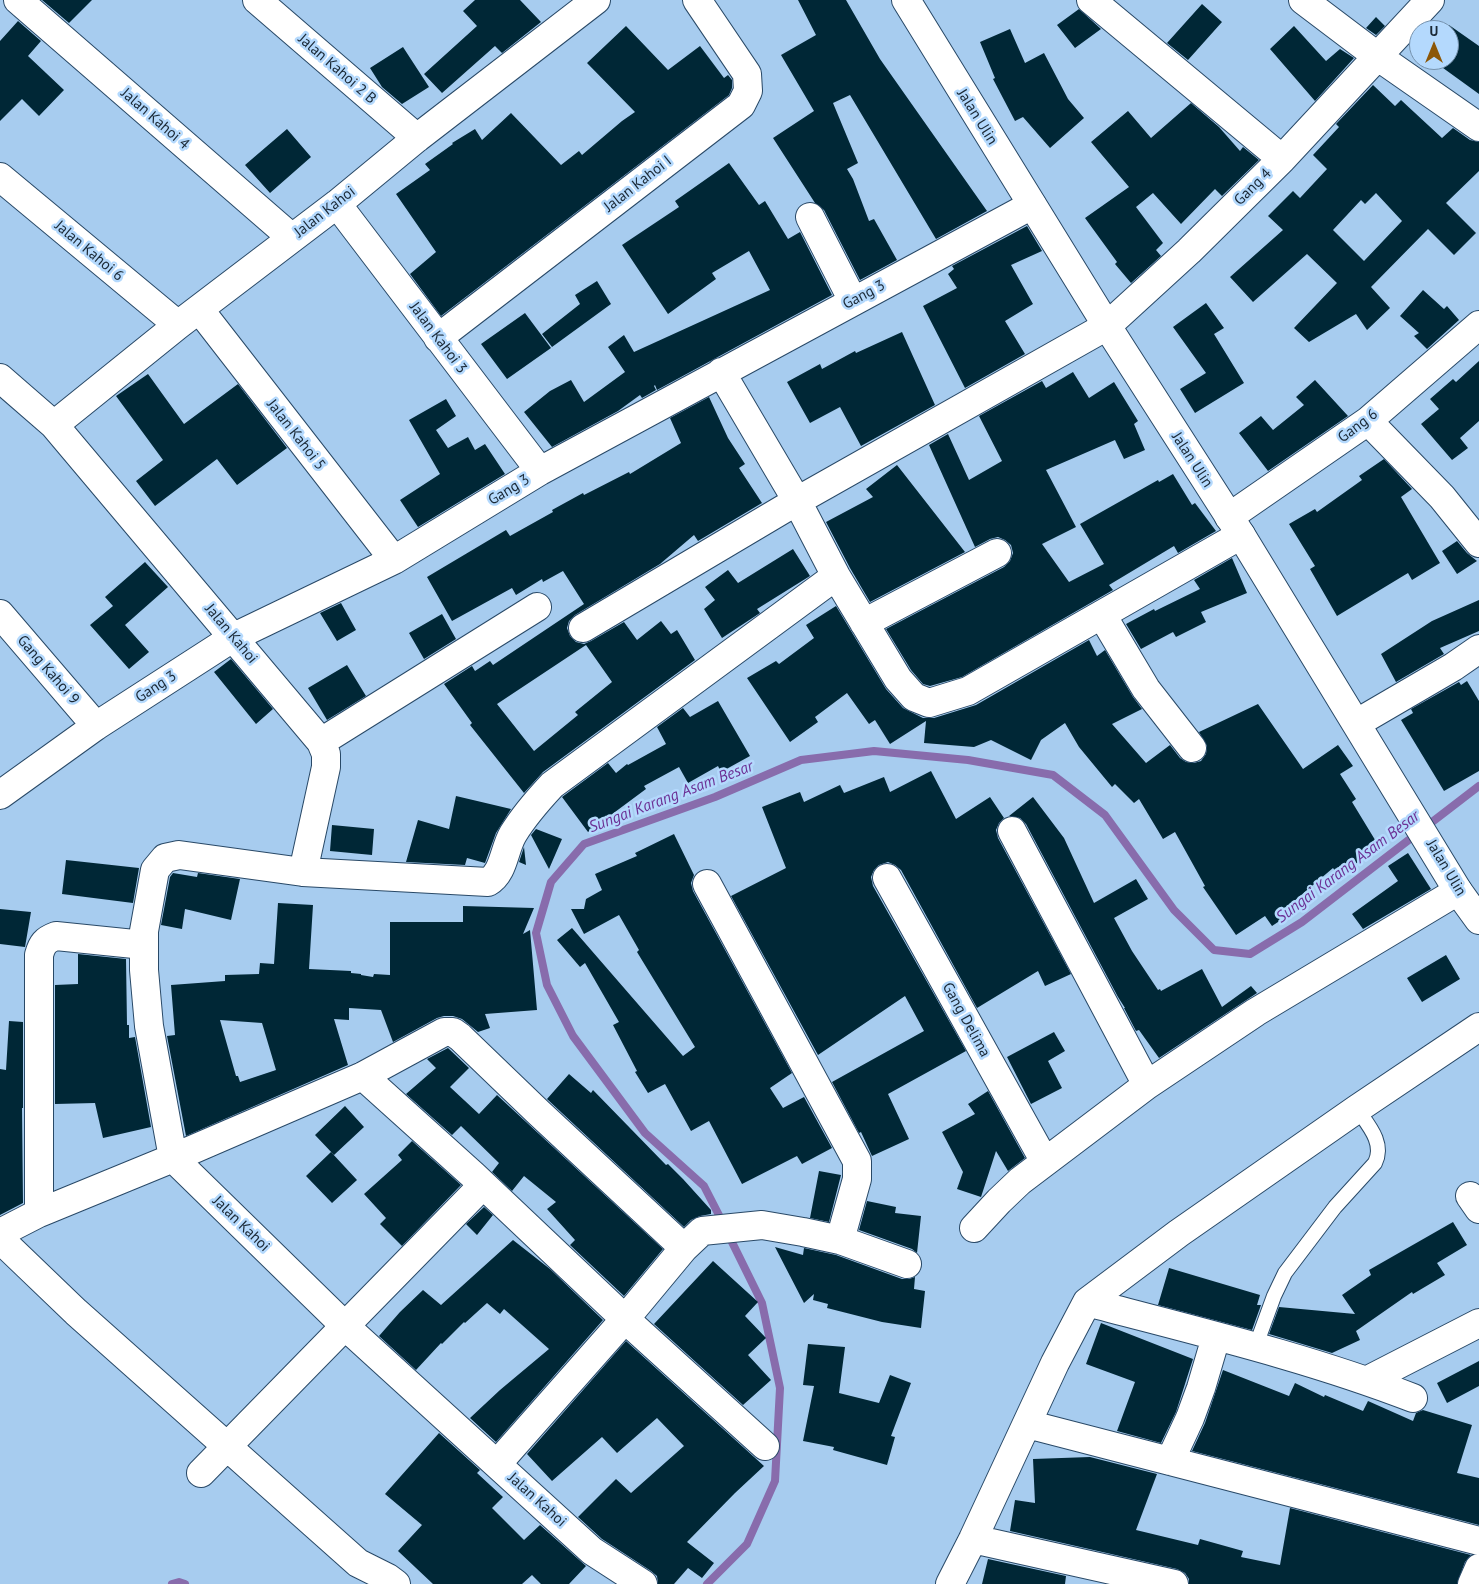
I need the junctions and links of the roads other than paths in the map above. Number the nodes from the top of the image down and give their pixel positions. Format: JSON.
{"nodes":[{"id":1,"x":18,"y":0,"type":"edge"},
{"id":2,"x":257,"y":0,"type":"edge"},
{"id":3,"x":596,"y":0,"type":"edge"},
{"id":4,"x":697,"y":0,"type":"edge"},
{"id":5,"x":906,"y":0,"type":"edge"},
{"id":6,"x":1091,"y":0,"type":"edge"},
{"id":7,"x":1303,"y":0,"type":"edge"},
{"id":8,"x":1430,"y":0,"type":"edge"},
{"id":9,"x":1384,"y":48,"type":"junction"},
{"id":10,"x":1479,"y":127,"type":"edge"},
{"id":11,"x":417,"y":138,"type":"junction"},
{"id":12,"x":1282,"y":158,"type":"junction"},
{"id":13,"x":0,"y":177,"type":"edge"},
{"id":14,"x":336,"y":204,"type":"junction"},
{"id":15,"x":1032,"y":205,"type":"junction"},
{"id":16,"x":810,"y":217,"type":"dead end"},
{"id":17,"x":292,"y":238,"type":"junction"},
{"id":18,"x":853,"y":301,"type":"junction"},
{"id":19,"x":188,"y":317,"type":"junction"},
{"id":20,"x":1479,"y":325,"type":"edge"},
{"id":21,"x":1107,"y":326,"type":"junction"},
{"id":22,"x":438,"y":338,"type":"junction"},
{"id":23,"x":721,"y":372,"type":"junction"},
{"id":24,"x":0,"y":378,"type":"edge"},
{"id":25,"x":1368,"y":421,"type":"junction"},
{"id":26,"x":54,"y":425,"type":"junction"},
{"id":27,"x":540,"y":471,"type":"junction"},
{"id":28,"x":797,"y":501,"type":"junction"},
{"id":29,"x":1235,"y":526,"type":"junction"},
{"id":30,"x":1479,"y":543,"type":"edge"},
{"id":31,"x":996,"y":553,"type":"dead end"},
{"id":32,"x":394,"y":560,"type":"junction"},
{"id":33,"x":836,"y":576,"type":"junction"},
{"id":34,"x":537,"y":607,"type":"dead end"},
{"id":35,"x":0,"y":614,"type":"edge"},
{"id":36,"x":1102,"y":615,"type":"junction"},
{"id":37,"x":864,"y":622,"type":"junction"},
{"id":38,"x":583,"y":628,"type":"dead end"},
{"id":39,"x":234,"y":637,"type":"junction"},
{"id":40,"x":1479,"y":649,"type":"edge"},
{"id":41,"x":1357,"y":723,"type":"junction"},
{"id":42,"x":96,"y":726,"type":"junction"},
{"id":43,"x":321,"y":742,"type":"junction"},
{"id":44,"x":1192,"y":748,"type":"dead end"},
{"id":45,"x":0,"y":795,"type":"edge"},
{"id":46,"x":1012,"y":831,"type":"dead end"},
{"id":47,"x":303,"y":872,"type":"junction"},
{"id":48,"x":887,"y":878,"type":"dead end"},
{"id":49,"x":707,"y":884,"type":"dead end"},
{"id":50,"x":1458,"y":890,"type":"junction"},
{"id":51,"x":1479,"y":920,"type":"edge"},
{"id":52,"x":144,"y":946,"type":"junction"},
{"id":53,"x":1479,"y":1027,"type":"edge"},
{"id":54,"x":363,"y":1076,"type":"junction"},
{"id":55,"x":1147,"y":1085,"type":"junction"},
{"id":56,"x":1358,"y":1109,"type":"junction"},
{"id":57,"x":173,"y":1158,"type":"junction"},
{"id":58,"x":1045,"y":1162,"type":"junction"},
{"id":59,"x":483,"y":1185,"type":"junction"},
{"id":60,"x":39,"y":1213,"type":"junction"},
{"id":61,"x":974,"y":1228,"type":"dead end"},
{"id":62,"x":0,"y":1233,"type":"edge"},
{"id":63,"x":0,"y":1239,"type":"edge"},
{"id":64,"x":693,"y":1240,"type":"junction"},
{"id":65,"x":840,"y":1240,"type":"junction"},
{"id":66,"x":907,"y":1264,"type":"dead end"},
{"id":67,"x":1087,"y":1302,"type":"junction"},
{"id":68,"x":625,"y":1319,"type":"junction"},
{"id":69,"x":1479,"y":1323,"type":"edge"},
{"id":70,"x":345,"y":1326,"type":"junction"},
{"id":71,"x":1216,"y":1337,"type":"junction"},
{"id":72,"x":1255,"y":1348,"type":"junction"},
{"id":73,"x":1368,"y":1380,"type":"junction"},
{"id":74,"x":1413,"y":1398,"type":"dead end"},
{"id":75,"x":1027,"y":1424,"type":"junction"},
{"id":76,"x":765,"y":1446,"type":"dead end"},
{"id":77,"x":228,"y":1448,"type":"junction"},
{"id":78,"x":1170,"y":1461,"type":"junction"},
{"id":79,"x":497,"y":1464,"type":"junction"},
{"id":80,"x":202,"y":1473,"type":"dead end"},
{"id":81,"x":973,"y":1539,"type":"junction"},
{"id":82,"x":1479,"y":1541,"type":"edge"},
{"id":83,"x":1479,"y":1568,"type":"edge"},
{"id":84,"x":396,"y":1584,"type":"edge"},
{"id":85,"x":642,"y":1584,"type":"edge"},
{"id":86,"x":950,"y":1584,"type":"edge"},
{"id":87,"x":1174,"y":1584,"type":"edge"},
{"id":88,"x":1472,"y":1584,"type":"edge"}],
"edges":[{"from":1,"to":17,"type":"street","name":"Jalan Kahoi 4"},
{"from":2,"to":11,"type":"street","name":"Jalan Kahoi 2 B"},
{"from":3,"to":11,"type":"street","name":"Jalan Kahoi"},
{"from":4,"to":22,"type":"street","name":"Jalan Kahoi I"},
{"from":5,"to":15,"type":"street","name":"Jalan Ulin"},
{"from":6,"to":12,"type":"street"},
{"from":7,"to":9,"type":"street"},
{"from":8,"to":9,"type":"street","name":"Gang 4"},
{"from":9,"to":10,"type":"street"},
{"from":9,"to":12,"type":"street","name":"Gang 4"},
{"from":11,"to":14,"type":"street","name":"Jalan Kahoi"},
{"from":12,"to":21,"type":"street","name":"Gang 4"},
{"from":13,"to":19,"type":"street","name":"Jalan Kahoi 6"},
{"from":14,"to":17,"type":"street","name":"Jalan Kahoi"},
{"from":14,"to":22,"type":"street","name":"Jalan Kahoi 3"},
{"from":15,"to":18,"type":"street","name":"Gang 3"},
{"from":15,"to":21,"type":"street","name":"Jalan Ulin"},
{"from":16,"to":18,"type":"street"},
{"from":17,"to":19,"type":"street","name":"Jalan Kahoi"},
{"from":18,"to":23,"type":"street","name":"Gang 3"},
{"from":19,"to":26,"type":"street","name":"Jalan Kahoi"},
{"from":19,"to":32,"type":"street","name":"Jalan Kahoi 5"},
{"from":20,"to":25,"type":"street","name":"Gang 6"},
{"from":21,"to":28,"type":"street","name":"Gang 4"},
{"from":21,"to":29,"type":"street","name":"Jalan Ulin"},
{"from":22,"to":27,"type":"street","name":"Jalan Kahoi 3"},
{"from":23,"to":27,"type":"street","name":"Gang 3"},
{"from":23,"to":28,"type":"street","name":"Gang 6"},
{"from":24,"to":26,"type":"street","name":"Jalan Kahoi"},
{"from":25,"to":29,"type":"street","name":"Gang 6"},
{"from":25,"to":30,"type":"street"},
{"from":26,"to":39,"type":"street","name":"Jalan Kahoi"},
{"from":27,"to":32,"type":"street","name":"Gang 3"},
{"from":28,"to":33,"type":"street","name":"Gang 6"},
{"from":28,"to":38,"type":"street","name":"Gang 4"},
{"from":29,"to":36,"type":"street","name":"Gang 6"},
{"from":29,"to":41,"type":"street","name":"Jalan Ulin"},
{"from":31,"to":37,"type":"street"},
{"from":32,"to":39,"type":"street","name":"Gang 3"},
{"from":33,"to":37,"type":"street","name":"Gang 6"},
{"from":33,"to":47,"type":"street"},
{"from":34,"to":43,"type":"street"},
{"from":35,"to":42,"type":"street","name":"Gang Kahoi 9"},
{"from":36,"to":37,"type":"street","name":"Gang 6"},
{"from":36,"to":44,"type":"street"},
{"from":39,"to":42,"type":"street","name":"Gang 3"},
{"from":39,"to":43,"type":"street","name":"Jalan Kahoi"},
{"from":40,"to":41,"type":"street"},
{"from":41,"to":50,"type":"street","name":"Jalan Ulin"},
{"from":42,"to":45,"type":"street","name":"Gang 3"},
{"from":43,"to":47,"type":"street","name":"Jalan Kahoi"},
{"from":46,"to":55,"type":"street"},
{"from":47,"to":52,"type":"street"},
{"from":48,"to":58,"type":"street","name":"Gang Delima"},
{"from":49,"to":65,"type":"street"},
{"from":50,"to":51,"type":"street","name":"Jalan Ulin"},
{"from":50,"to":55,"type":"street"},
{"from":52,"to":57,"type":"street"},
{"from":52,"to":60,"type":"street"},
{"from":53,"to":56,"type":"street"},
{"from":54,"to":57,"type":"street"},
{"from":54,"to":59,"type":"street"},
{"from":54,"to":64,"type":"street"},
{"from":55,"to":58,"type":"street"},
{"from":56,"to":67,"type":"street"},
{"from":56,"to":72,"type":"lane"},
{"from":57,"to":60,"type":"street"},
{"from":57,"to":70,"type":"street","name":"Jalan Kahoi"},
{"from":58,"to":61,"type":"street"},
{"from":59,"to":68,"type":"street"},
{"from":59,"to":70,"type":"street"},
{"from":60,"to":62,"type":"street"},
{"from":63,"to":77,"type":"street"},
{"from":64,"to":65,"type":"street"},
{"from":64,"to":68,"type":"street"},
{"from":65,"to":66,"type":"street"},
{"from":67,"to":71,"type":"street"},
{"from":67,"to":75,"type":"street"},
{"from":68,"to":76,"type":"street"},
{"from":68,"to":79,"type":"street"},
{"from":69,"to":73,"type":"street"},
{"from":70,"to":77,"type":"street"},
{"from":70,"to":79,"type":"street","name":"Jalan Kahoi"},
{"from":71,"to":72,"type":"street"},
{"from":71,"to":78,"type":"street"},
{"from":72,"to":73,"type":"street"},
{"from":73,"to":74,"type":"street"},
{"from":75,"to":78,"type":"street"},
{"from":75,"to":81,"type":"street"},
{"from":77,"to":80,"type":"street"},
{"from":77,"to":84,"type":"street"},
{"from":78,"to":82,"type":"street"},
{"from":79,"to":85,"type":"street","name":"Jalan Kahoi"},
{"from":81,"to":86,"type":"street"},
{"from":81,"to":87,"type":"street"},
{"from":83,"to":88,"type":"street"}]}
